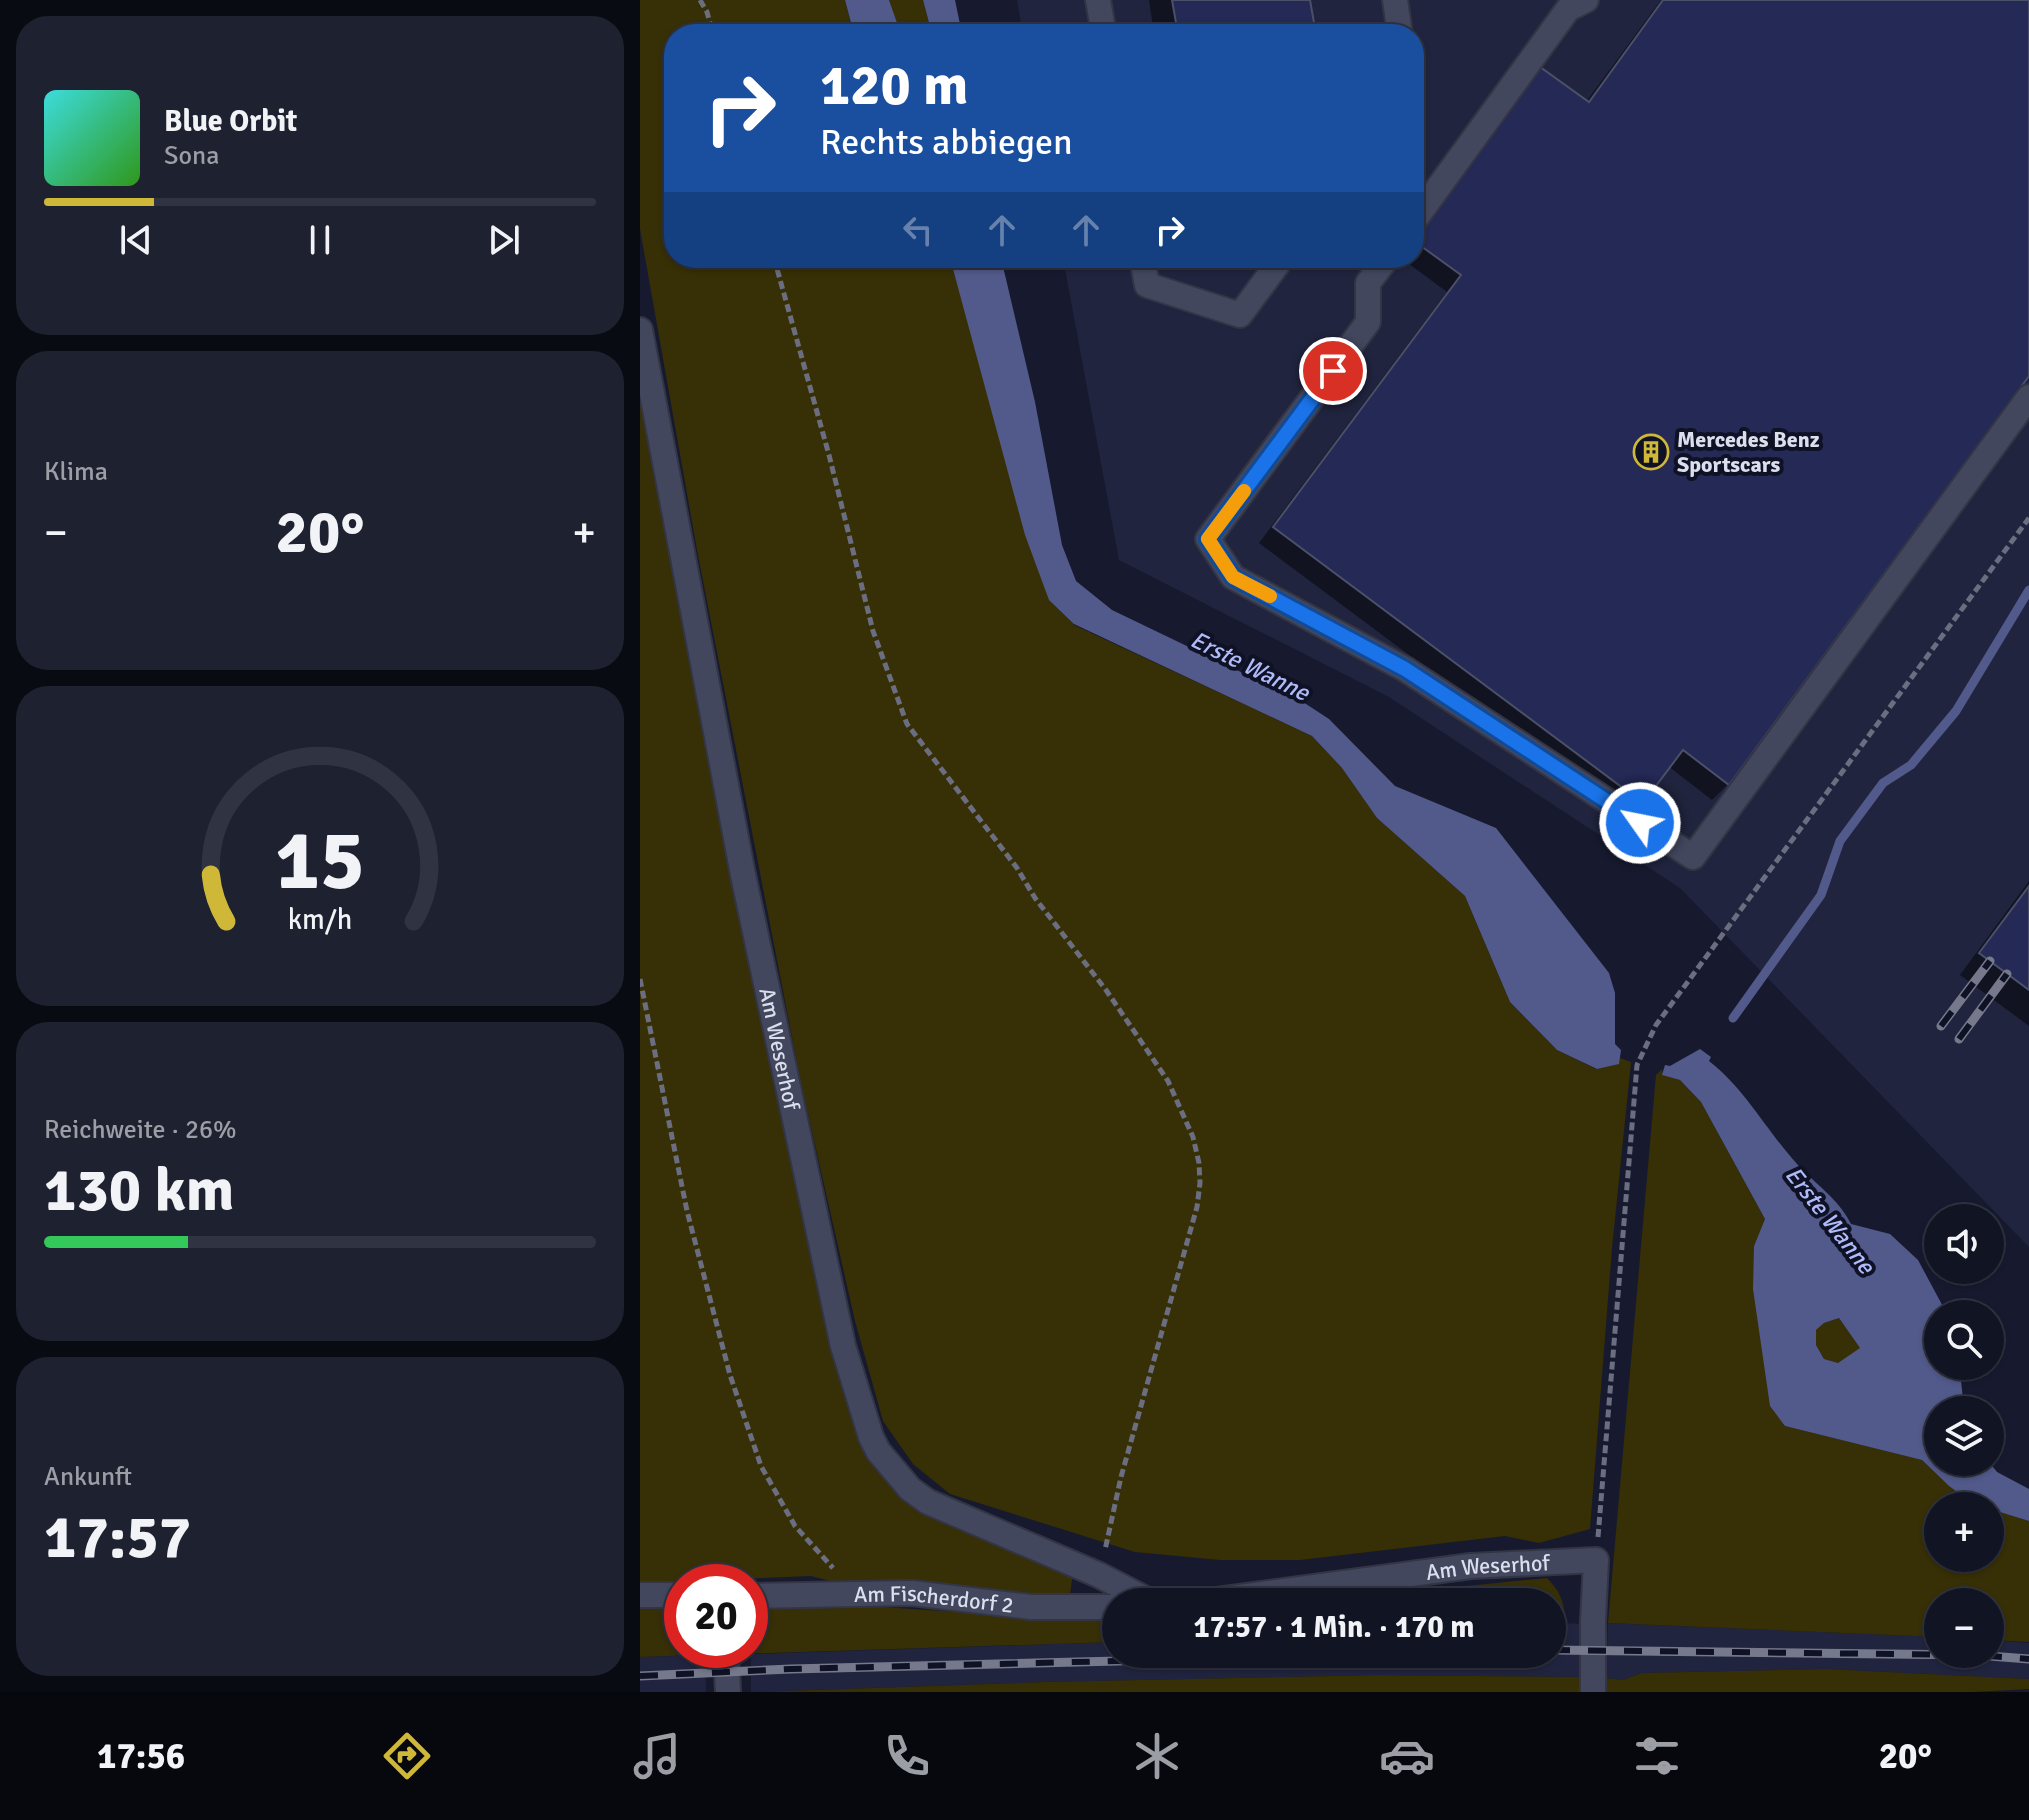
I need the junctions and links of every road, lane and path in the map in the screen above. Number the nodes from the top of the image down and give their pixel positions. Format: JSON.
{"nodes":[{"id":1,"x":700,"y":0,"type":"edge"},
{"id":2,"x":1098,"y":0,"type":"edge"},
{"id":3,"x":1395,"y":0,"type":"edge"},
{"id":4,"x":1586,"y":0,"type":"edge"},
{"id":5,"x":710,"y":24,"type":"edge"},
{"id":6,"x":1102,"y":24,"type":"edge"},
{"id":7,"x":1399,"y":24,"type":"edge"},
{"id":8,"x":1424,"y":207,"type":"edge"},
{"id":9,"x":777,"y":268,"type":"edge"},
{"id":10,"x":1144,"y":268,"type":"edge"},
{"id":11,"x":1275,"y":268,"type":"edge"},
{"id":12,"x":1379,"y":268,"type":"edge"},
{"id":13,"x":640,"y":330,"type":"edge"},
{"id":14,"x":2029,"y":397,"type":"edge"},
{"id":15,"x":2029,"y":518,"type":"edge"},
{"id":16,"x":640,"y":979,"type":"edge"},
{"id":17,"x":1596,"y":1560,"type":"junction"},
{"id":18,"x":1099,"y":1575,"type":"junction"},
{"id":19,"x":1124,"y":1588,"type":"edge"},
{"id":20,"x":1307,"y":1588,"type":"edge"},
{"id":21,"x":856,"y":1592,"type":"junction"},
{"id":22,"x":640,"y":1595,"type":"edge"},
{"id":23,"x":664,"y":1595,"type":"edge"},
{"id":24,"x":768,"y":1595,"type":"edge"},
{"id":25,"x":1102,"y":1607,"type":"edge"},
{"id":26,"x":727,"y":1668,"type":"edge"},
{"id":27,"x":728,"y":1692,"type":"edge"},
{"id":28,"x":1593,"y":1692,"type":"edge"}],
"edges":[{"from":1,"to":5,"type":"path"},
{"from":2,"to":6,"type":"street"},
{"from":3,"to":7,"type":"street"},
{"from":4,"to":8,"type":"street"},
{"from":9,"to":18,"type":"path"},
{"from":10,"to":11,"type":"street"},
{"from":12,"to":14,"type":"street"},
{"from":13,"to":18,"type":"street","name":"Am Weserhof"},
{"from":15,"to":17,"type":"path"},
{"from":16,"to":21,"type":"path"},
{"from":17,"to":20,"type":"street","name":"Am Weserhof"},
{"from":17,"to":28,"type":"street"},
{"from":18,"to":19,"type":"street","name":"Am Weserhof"},
{"from":21,"to":24,"type":"street","name":"Am Fischerdorf 2"},
{"from":21,"to":25,"type":"street","name":"Am Fischerdorf 2"},
{"from":22,"to":23,"type":"street"},
{"from":26,"to":27,"type":"street"}]}
